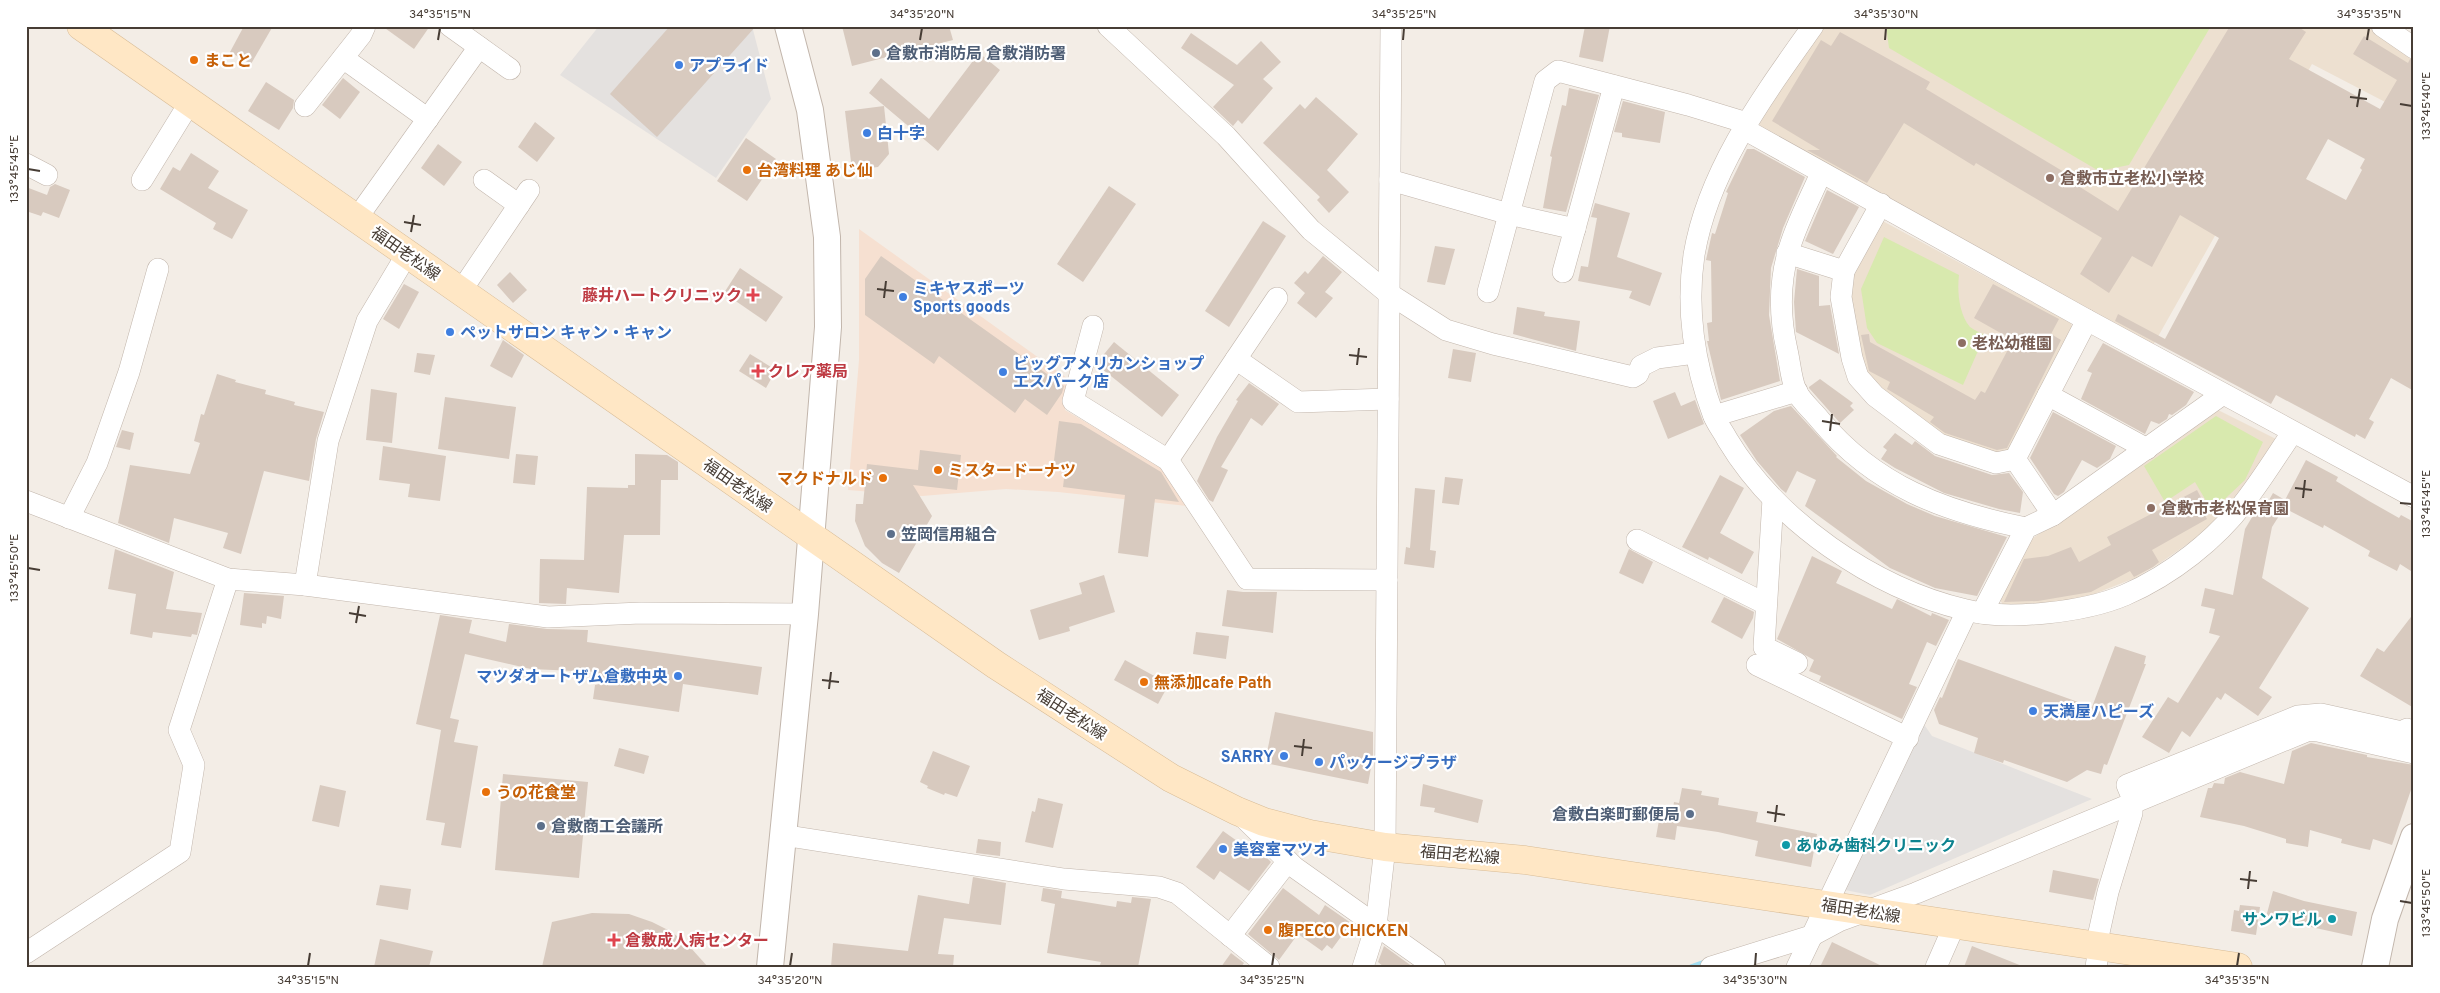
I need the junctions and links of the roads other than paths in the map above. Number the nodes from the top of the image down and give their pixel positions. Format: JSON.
{"nodes":[{"id":1,"x":81,"y":26,"type":"edge"},
{"id":2,"x":365,"y":26,"type":"edge"},
{"id":3,"x":450,"y":26,"type":"edge"},
{"id":4,"x":788,"y":26,"type":"edge"},
{"id":5,"x":1108,"y":26,"type":"edge"},
{"id":6,"x":1391,"y":26,"type":"edge"},
{"id":7,"x":2382,"y":26,"type":"edge"},
{"id":8,"x":1806,"y":31,"type":"edge"},
{"id":9,"x":480,"y":47,"type":"junction"},
{"id":10,"x":2414,"y":48,"type":"edge"},
{"id":11,"x":342,"y":58,"type":"junction"},
{"id":12,"x":510,"y":69,"type":"dead end"},
{"id":13,"x":1614,"y":86,"type":"junction"},
{"id":14,"x":190,"y":102,"type":"junction"},
{"id":15,"x":305,"y":106,"type":"dead end"},
{"id":16,"x":428,"y":119,"type":"junction"},
{"id":17,"x":1746,"y":126,"type":"junction"},
{"id":18,"x":26,"y":164,"type":"edge"},
{"id":19,"x":1821,"y":173,"type":"junction"},
{"id":20,"x":47,"y":175,"type":"dead end"},
{"id":21,"x":142,"y":180,"type":"dead end"},
{"id":22,"x":484,"y":180,"type":"dead end"},
{"id":23,"x":1390,"y":180,"type":"junction"},
{"id":24,"x":1881,"y":204,"type":"junction"},
{"id":25,"x":1509,"y":214,"type":"junction"},
{"id":26,"x":356,"y":218,"type":"junction"},
{"id":27,"x":1575,"y":229,"type":"junction"},
{"id":28,"x":1788,"y":253,"type":"junction"},
{"id":29,"x":407,"y":254,"type":"junction"},
{"id":30,"x":158,"y":269,"type":"dead end"},
{"id":31,"x":1844,"y":271,"type":"junction"},
{"id":32,"x":1563,"y":272,"type":"dead end"},
{"id":33,"x":461,"y":291,"type":"junction"},
{"id":34,"x":1488,"y":292,"type":"dead end"},
{"id":35,"x":1388,"y":293,"type":"junction"},
{"id":36,"x":1277,"y":298,"type":"dead end"},
{"id":37,"x":2087,"y":320,"type":"junction"},
{"id":38,"x":1093,"y":326,"type":"dead end"},
{"id":39,"x":1695,"y":353,"type":"junction"},
{"id":40,"x":1236,"y":359,"type":"junction"},
{"id":41,"x":1797,"y":391,"type":"junction"},
{"id":42,"x":2223,"y":394,"type":"junction"},
{"id":43,"x":2048,"y":395,"type":"junction"},
{"id":44,"x":1388,"y":399,"type":"junction"},
{"id":45,"x":1714,"y":416,"type":"junction"},
{"id":46,"x":2292,"y":433,"type":"junction"},
{"id":47,"x":2147,"y":449,"type":"junction"},
{"id":48,"x":2015,"y":459,"type":"junction"},
{"id":49,"x":1168,"y":460,"type":"junction"},
{"id":50,"x":2414,"y":497,"type":"edge"},
{"id":51,"x":1773,"y":499,"type":"junction"},
{"id":52,"x":26,"y":501,"type":"edge"},
{"id":53,"x":2053,"y":515,"type":"junction"},
{"id":54,"x":69,"y":518,"type":"junction"},
{"id":55,"x":2026,"y":528,"type":"junction"},
{"id":56,"x":811,"y":535,"type":"junction"},
{"id":57,"x":1637,"y":540,"type":"dead end"},
{"id":58,"x":228,"y":579,"type":"junction"},
{"id":59,"x":1387,"y":580,"type":"junction"},
{"id":60,"x":305,"y":585,"type":"junction"},
{"id":61,"x":1766,"y":604,"type":"junction"},
{"id":62,"x":1975,"y":612,"type":"junction"},
{"id":63,"x":805,"y":614,"type":"junction"},
{"id":64,"x":1796,"y":663,"type":"dead end"},
{"id":65,"x":1757,"y":665,"type":"dead end"},
{"id":66,"x":2412,"y":736,"type":"edge"},
{"id":67,"x":1908,"y":738,"type":"junction"},
{"id":68,"x":2414,"y":753,"type":"edge"},
{"id":69,"x":2131,"y":796,"type":"junction"},
{"id":70,"x":1237,"y":812,"type":"junction"},
{"id":71,"x":782,"y":835,"type":"junction"},
{"id":72,"x":2414,"y":837,"type":"edge"},
{"id":73,"x":1385,"y":847,"type":"junction"},
{"id":74,"x":1288,"y":861,"type":"junction"},
{"id":75,"x":1825,"y":905,"type":"junction"},
{"id":76,"x":1866,"y":911,"type":"junction"},
{"id":77,"x":1376,"y":926,"type":"junction"},
{"id":78,"x":1954,"y":926,"type":"junction"},
{"id":79,"x":1230,"y":936,"type":"junction"},
{"id":80,"x":1811,"y":936,"type":"junction"},
{"id":81,"x":26,"y":953,"type":"edge"},
{"id":82,"x":2097,"y":953,"type":"edge"},
{"id":83,"x":770,"y":967,"type":"edge"},
{"id":84,"x":1269,"y":967,"type":"edge"},
{"id":85,"x":1363,"y":967,"type":"edge"},
{"id":86,"x":1435,"y":967,"type":"edge"},
{"id":87,"x":1711,"y":967,"type":"edge"},
{"id":88,"x":1797,"y":967,"type":"edge"},
{"id":89,"x":1936,"y":967,"type":"edge"},
{"id":90,"x":2238,"y":967,"type":"edge"},
{"id":91,"x":2376,"y":967,"type":"edge"}],
"edges":[{"from":1,"to":14,"type":"main road","name":"福田老松線"},
{"from":2,"to":11,"type":"street"},
{"from":3,"to":9,"type":"street"},
{"from":4,"to":56,"type":"street"},
{"from":5,"to":35,"type":"street"},
{"from":6,"to":23,"type":"street"},
{"from":7,"to":10,"type":"street"},
{"from":8,"to":17,"type":"street"},
{"from":9,"to":12,"type":"street"},
{"from":9,"to":16,"type":"street"},
{"from":11,"to":15,"type":"street"},
{"from":11,"to":16,"type":"street"},
{"from":13,"to":17,"type":"street"},
{"from":13,"to":25,"type":"street"},
{"from":13,"to":27,"type":"street"},
{"from":14,"to":21,"type":"street"},
{"from":14,"to":26,"type":"main road","name":"福田老松線"},
{"from":16,"to":26,"type":"street"},
{"from":17,"to":19,"type":"street"},
{"from":17,"to":39,"type":"street"},
{"from":18,"to":20,"type":"street"},
{"from":19,"to":24,"type":"street"},
{"from":19,"to":28,"type":"street"},
{"from":22,"to":33,"type":"street"},
{"from":23,"to":25,"type":"street"},
{"from":23,"to":35,"type":"street"},
{"from":24,"to":31,"type":"street"},
{"from":24,"to":37,"type":"street"},
{"from":25,"to":27,"type":"street"},
{"from":25,"to":34,"type":"street"},
{"from":26,"to":29,"type":"main road","name":"福田老松線"},
{"from":27,"to":32,"type":"street"},
{"from":28,"to":31,"type":"street"},
{"from":28,"to":41,"type":"street"},
{"from":29,"to":33,"type":"main road","name":"福田老松線"},
{"from":29,"to":60,"type":"street"},
{"from":30,"to":54,"type":"street"},
{"from":31,"to":48,"type":"street"},
{"from":33,"to":56,"type":"main road","name":"福田老松線"},
{"from":35,"to":39,"type":"street"},
{"from":35,"to":44,"type":"street"},
{"from":36,"to":40,"type":"street"},
{"from":37,"to":42,"type":"street"},
{"from":37,"to":43,"type":"street"},
{"from":38,"to":49,"type":"street"},
{"from":39,"to":45,"type":"street"},
{"from":40,"to":44,"type":"street"},
{"from":40,"to":49,"type":"street"},
{"from":41,"to":45,"type":"street"},
{"from":41,"to":55,"type":"street"},
{"from":42,"to":46,"type":"street"},
{"from":42,"to":47,"type":"street"},
{"from":43,"to":47,"type":"street"},
{"from":43,"to":48,"type":"street"},
{"from":44,"to":59,"type":"street"},
{"from":45,"to":51,"type":"street"},
{"from":46,"to":50,"type":"street"},
{"from":46,"to":62,"type":"street"},
{"from":47,"to":53,"type":"street"},
{"from":48,"to":53,"type":"street"},
{"from":49,"to":59,"type":"street"},
{"from":51,"to":61,"type":"street"},
{"from":51,"to":62,"type":"street"},
{"from":52,"to":54,"type":"street"},
{"from":53,"to":55,"type":"street"},
{"from":54,"to":58,"type":"street"},
{"from":55,"to":62,"type":"street"},
{"from":56,"to":63,"type":"street"},
{"from":56,"to":70,"type":"main road","name":"福田老松線"},
{"from":57,"to":61,"type":"street"},
{"from":58,"to":60,"type":"street"},
{"from":58,"to":81,"type":"street"},
{"from":59,"to":73,"type":"street"},
{"from":60,"to":63,"type":"street"},
{"from":61,"to":64,"type":"street"},
{"from":62,"to":67,"type":"street"},
{"from":63,"to":71,"type":"street"},
{"from":65,"to":67,"type":"street"},
{"from":66,"to":69,"type":"street"},
{"from":67,"to":75,"type":"street"},
{"from":68,"to":69,"type":"street"},
{"from":69,"to":76,"type":"street"},
{"from":69,"to":82,"type":"street"},
{"from":70,"to":73,"type":"main road","name":"福田老松線"},
{"from":70,"to":74,"type":"street"},
{"from":71,"to":79,"type":"street"},
{"from":71,"to":83,"type":"street"},
{"from":72,"to":91,"type":"street"},
{"from":73,"to":75,"type":"main road","name":"福田老松線"},
{"from":73,"to":77,"type":"street"},
{"from":74,"to":77,"type":"street"},
{"from":74,"to":79,"type":"street"},
{"from":75,"to":76,"type":"main road","name":"福田老松線"},
{"from":75,"to":80,"type":"street"},
{"from":76,"to":78,"type":"main road","name":"福田老松線"},
{"from":76,"to":80,"type":"street"},
{"from":77,"to":85,"type":"street"},
{"from":77,"to":86,"type":"street"},
{"from":78,"to":82,"type":"main road","name":"福田老松線"},
{"from":78,"to":89,"type":"street"},
{"from":79,"to":84,"type":"street"},
{"from":80,"to":87,"type":"street"},
{"from":80,"to":88,"type":"street"},
{"from":82,"to":90,"type":"main road","name":"福田老松線"}]}
